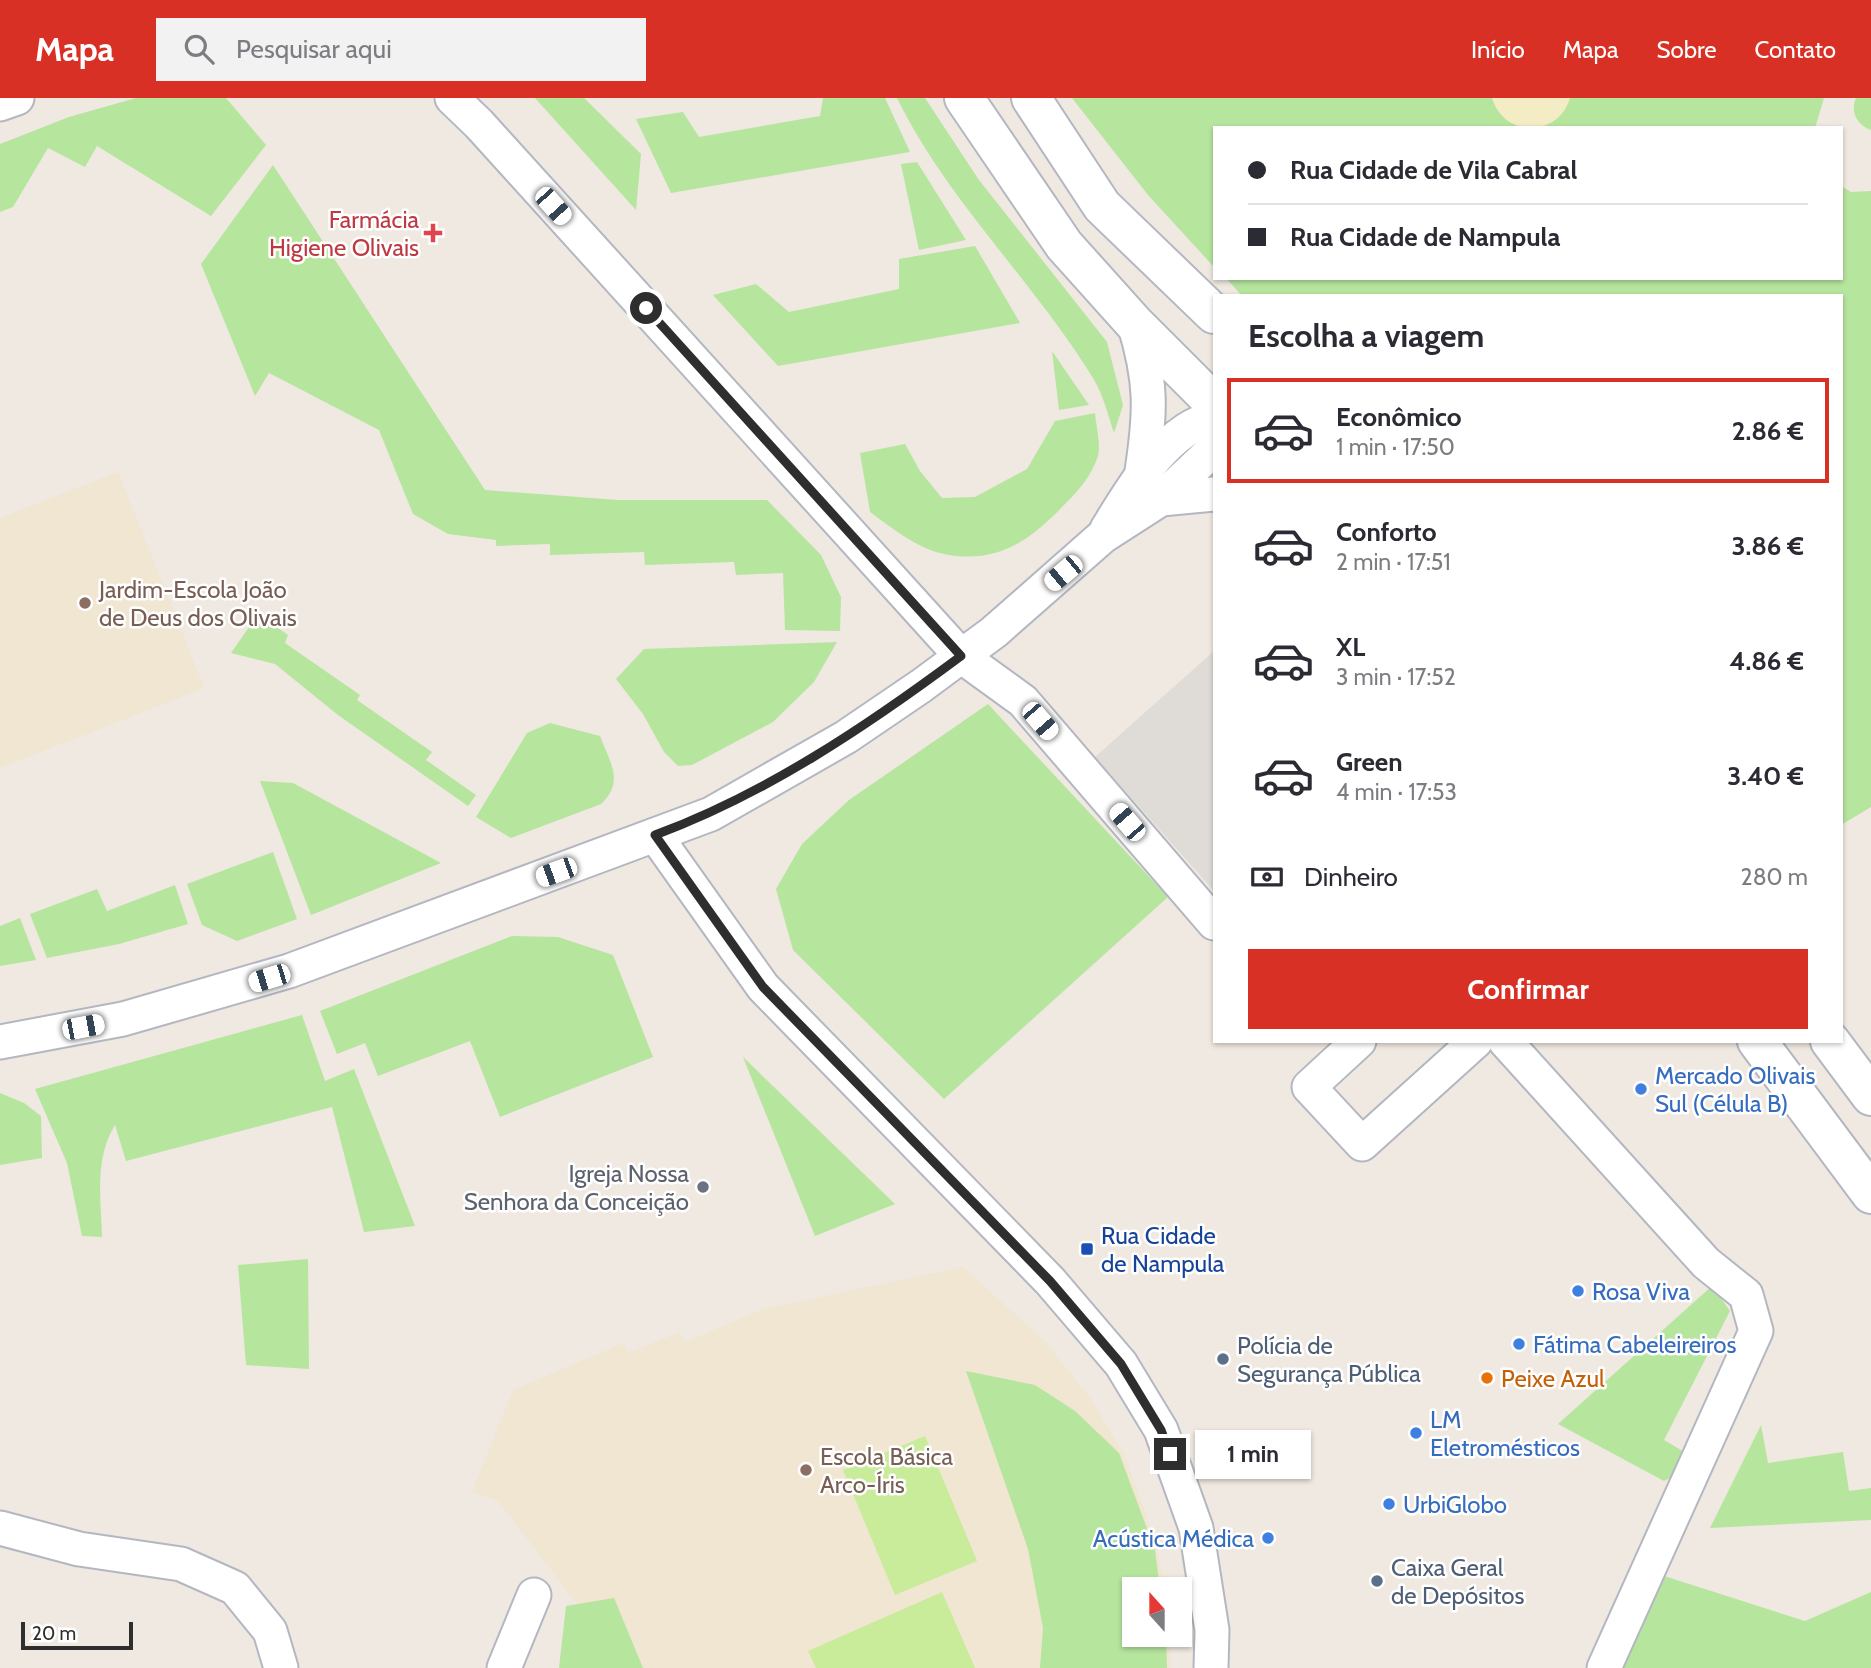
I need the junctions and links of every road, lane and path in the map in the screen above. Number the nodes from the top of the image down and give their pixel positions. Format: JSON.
{"nodes":[{"id":1,"x":17,"y":98,"type":"edge"},
{"id":2,"x":452,"y":98,"type":"edge"},
{"id":3,"x":964,"y":98,"type":"edge"},
{"id":4,"x":1031,"y":98,"type":"edge"},
{"id":5,"x":0,"y":104,"type":"edge"},
{"id":6,"x":1213,"y":313,"type":"edge"},
{"id":7,"x":1134,"y":323,"type":"junction"},
{"id":8,"x":1213,"y":402,"type":"edge"},
{"id":9,"x":1213,"y":418,"type":"edge"},
{"id":10,"x":1213,"y":450,"type":"edge"},
{"id":11,"x":1142,"y":471,"type":"junction"},
{"id":12,"x":1213,"y":494,"type":"edge"},
{"id":13,"x":1161,"y":499,"type":"junction"},
{"id":14,"x":1102,"y":537,"type":"junction"},
{"id":15,"x":961,"y":656,"type":"junction"},
{"id":16,"x":655,"y":835,"type":"junction"},
{"id":17,"x":1213,"y":922,"type":"edge"},
{"id":18,"x":0,"y":1042,"type":"edge"},
{"id":19,"x":1357,"y":1043,"type":"edge"},
{"id":20,"x":1474,"y":1043,"type":"edge"},
{"id":21,"x":1507,"y":1043,"type":"edge"},
{"id":22,"x":1758,"y":1043,"type":"edge"},
{"id":23,"x":1831,"y":1043,"type":"edge"},
{"id":24,"x":1871,"y":1096,"type":"edge"},
{"id":25,"x":1871,"y":1194,"type":"edge"},
{"id":26,"x":0,"y":1528,"type":"edge"},
{"id":27,"x":534,"y":1595,"type":"dead end"},
{"id":28,"x":281,"y":1668,"type":"edge"},
{"id":29,"x":504,"y":1668,"type":"edge"},
{"id":30,"x":1211,"y":1668,"type":"edge"},
{"id":31,"x":1604,"y":1668,"type":"edge"}],
"edges":[{"from":1,"to":5,"type":"street"},
{"from":2,"to":15,"type":"street"},
{"from":3,"to":7,"type":"street"},
{"from":4,"to":6,"type":"street"},
{"from":7,"to":8,"type":"street"},
{"from":7,"to":11,"type":"street"},
{"from":9,"to":11,"type":"street"},
{"from":10,"to":13,"type":"street"},
{"from":11,"to":14,"type":"street"},
{"from":12,"to":13,"type":"street"},
{"from":13,"to":14,"type":"street"},
{"from":14,"to":15,"type":"street"},
{"from":15,"to":16,"type":"street"},
{"from":15,"to":17,"type":"street"},
{"from":16,"to":18,"type":"street"},
{"from":16,"to":30,"type":"street"},
{"from":19,"to":20,"type":"street"},
{"from":21,"to":31,"type":"street"},
{"from":22,"to":25,"type":"street"},
{"from":23,"to":24,"type":"street"},
{"from":26,"to":28,"type":"street"},
{"from":27,"to":29,"type":"street"}]}
